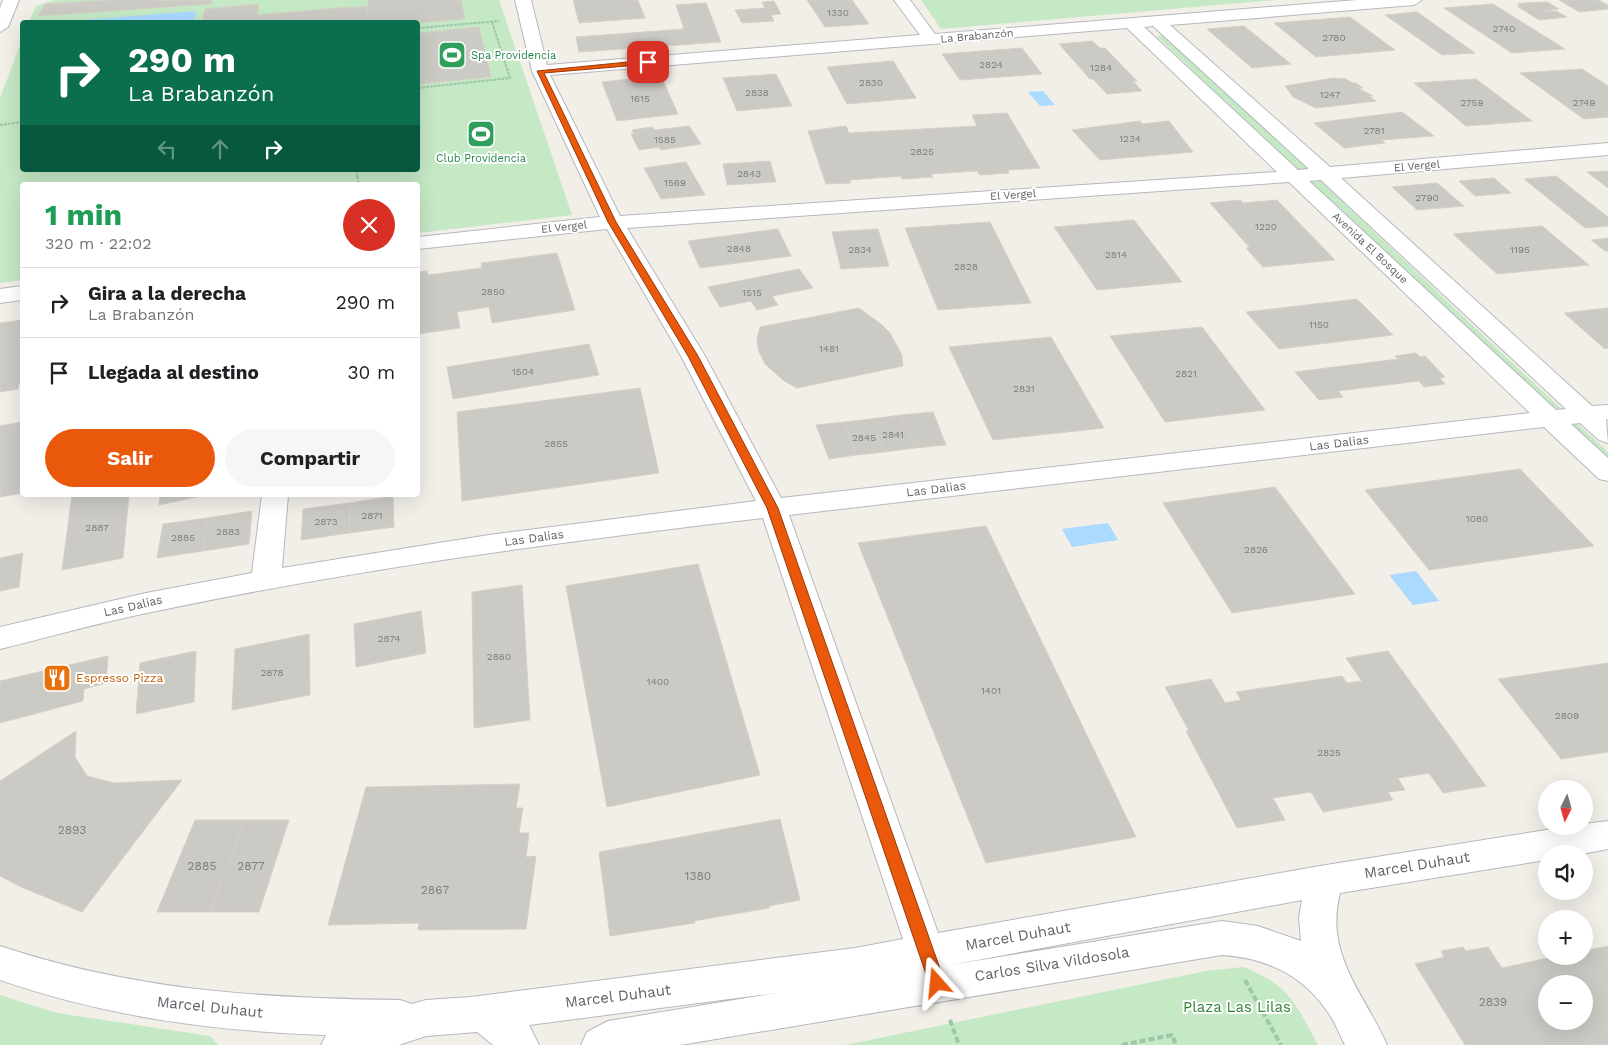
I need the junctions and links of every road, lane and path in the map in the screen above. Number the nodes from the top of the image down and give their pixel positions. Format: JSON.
{"nodes":[{"id":1,"x":11,"y":0,"type":"edge"},
{"id":2,"x":523,"y":0,"type":"edge"},
{"id":3,"x":902,"y":0,"type":"edge"},
{"id":4,"x":1414,"y":0,"type":"edge"},
{"id":5,"x":1338,"y":3,"type":"edge"},
{"id":6,"x":506,"y":21,"type":"dead end"},
{"id":7,"x":1157,"y":21,"type":"junction"},
{"id":8,"x":492,"y":22,"type":"junction"},
{"id":9,"x":1131,"y":23,"type":"junction"},
{"id":10,"x":0,"y":27,"type":"edge"},
{"id":11,"x":420,"y":28,"type":"edge"},
{"id":12,"x":932,"y":40,"type":"junction"},
{"id":13,"x":540,"y":71,"type":"junction"},
{"id":14,"x":420,"y":88,"type":"edge"},
{"id":15,"x":20,"y":122,"type":"edge"},
{"id":16,"x":0,"y":125,"type":"edge"},
{"id":17,"x":1608,"y":149,"type":"edge"},
{"id":18,"x":1326,"y":174,"type":"junction"},
{"id":19,"x":1293,"y":176,"type":"junction"},
{"id":20,"x":612,"y":222,"type":"junction"},
{"id":21,"x":420,"y":243,"type":"edge"},
{"id":22,"x":20,"y":293,"type":"edge"},
{"id":23,"x":0,"y":296,"type":"edge"},
{"id":24,"x":1597,"y":413,"type":"edge"},
{"id":25,"x":1550,"y":419,"type":"junction"},
{"id":26,"x":1608,"y":435,"type":"edge"},
{"id":27,"x":1608,"y":473,"type":"edge"},
{"id":28,"x":275,"y":497,"type":"edge"},
{"id":29,"x":772,"y":508,"type":"junction"},
{"id":30,"x":266,"y":580,"type":"junction"},
{"id":31,"x":0,"y":638,"type":"edge"},
{"id":32,"x":1608,"y":835,"type":"edge"},
{"id":33,"x":1326,"y":880,"type":"junction"},
{"id":34,"x":1222,"y":938,"type":"junction"},
{"id":35,"x":0,"y":963,"type":"edge"},
{"id":36,"x":931,"y":967,"type":"junction"},
{"id":37,"x":1340,"y":997,"type":"junction"},
{"id":38,"x":482,"y":1013,"type":"junction"},
{"id":39,"x":426,"y":1018,"type":"junction"},
{"id":40,"x":341,"y":1045,"type":"edge"},
{"id":41,"x":519,"y":1045,"type":"edge"},
{"id":42,"x":601,"y":1045,"type":"edge"},
{"id":43,"x":1122,"y":1045,"type":"edge"},
{"id":44,"x":1176,"y":1045,"type":"edge"},
{"id":45,"x":1281,"y":1045,"type":"edge"},
{"id":46,"x":1367,"y":1045,"type":"edge"}],
"edges":[{"from":1,"to":10,"type":"street"},
{"from":2,"to":13,"type":"street"},
{"from":3,"to":12,"type":"street"},
{"from":4,"to":5,"type":"street","name":"La Brabanzón"},
{"from":5,"to":7,"type":"street","name":"La Brabanzón"},
{"from":6,"to":8,"type":"path"},
{"from":7,"to":9,"type":"street","name":"La Brabanzón"},
{"from":7,"to":18,"type":"street","name":"Avenida El Bosque"},
{"from":8,"to":11,"type":"path"},
{"from":8,"to":14,"type":"path"},
{"from":9,"to":12,"type":"street","name":"La Brabanzón"},
{"from":9,"to":19,"type":"street","name":"Avenida El Bosque"},
{"from":12,"to":13,"type":"street","name":"La Brabanzón"},
{"from":13,"to":20,"type":"street"},
{"from":15,"to":16,"type":"path"},
{"from":17,"to":18,"type":"street","name":"El Vergel"},
{"from":18,"to":19,"type":"street","name":"El Vergel"},
{"from":18,"to":24,"type":"street","name":"Avenida El Bosque"},
{"from":19,"to":20,"type":"street","name":"El Vergel"},
{"from":19,"to":25,"type":"street","name":"Avenida El Bosque"},
{"from":20,"to":21,"type":"street","name":"El Vergel"},
{"from":20,"to":29,"type":"street"},
{"from":22,"to":23,"type":"street"},
{"from":24,"to":25,"type":"street","name":"Las Dalias"},
{"from":24,"to":26,"type":"street","name":"Avenida El Bosque"},
{"from":25,"to":27,"type":"street","name":"Avenida El Bosque"},
{"from":25,"to":29,"type":"street","name":"Las Dalias"},
{"from":28,"to":30,"type":"street"},
{"from":29,"to":30,"type":"street","name":"Las Dalias"},
{"from":29,"to":36,"type":"street"},
{"from":30,"to":31,"type":"street","name":"Las Dalias"},
{"from":32,"to":33,"type":"street","name":"Marcel Duhaut"},
{"from":33,"to":36,"type":"street","name":"Marcel Duhaut"},
{"from":33,"to":37,"type":"street"},
{"from":34,"to":36,"type":"street","name":"Carlos Silva Vildosola"},
{"from":34,"to":37,"type":"street","name":"Carlos Silva Vildosola"},
{"from":34,"to":45,"type":"path"},
{"from":35,"to":39,"type":"street","name":"Marcel Duhaut"},
{"from":36,"to":38,"type":"street","name":"Marcel Duhaut"},
{"from":36,"to":42,"type":"street","name":"Carlos Silva Vildosola"},
{"from":37,"to":46,"type":"street"},
{"from":38,"to":39,"type":"street","name":"Marcel Duhaut"},
{"from":38,"to":41,"type":"street"},
{"from":39,"to":40,"type":"street","name":"Marcel Duhaut"},
{"from":43,"to":44,"type":"path"}]}
